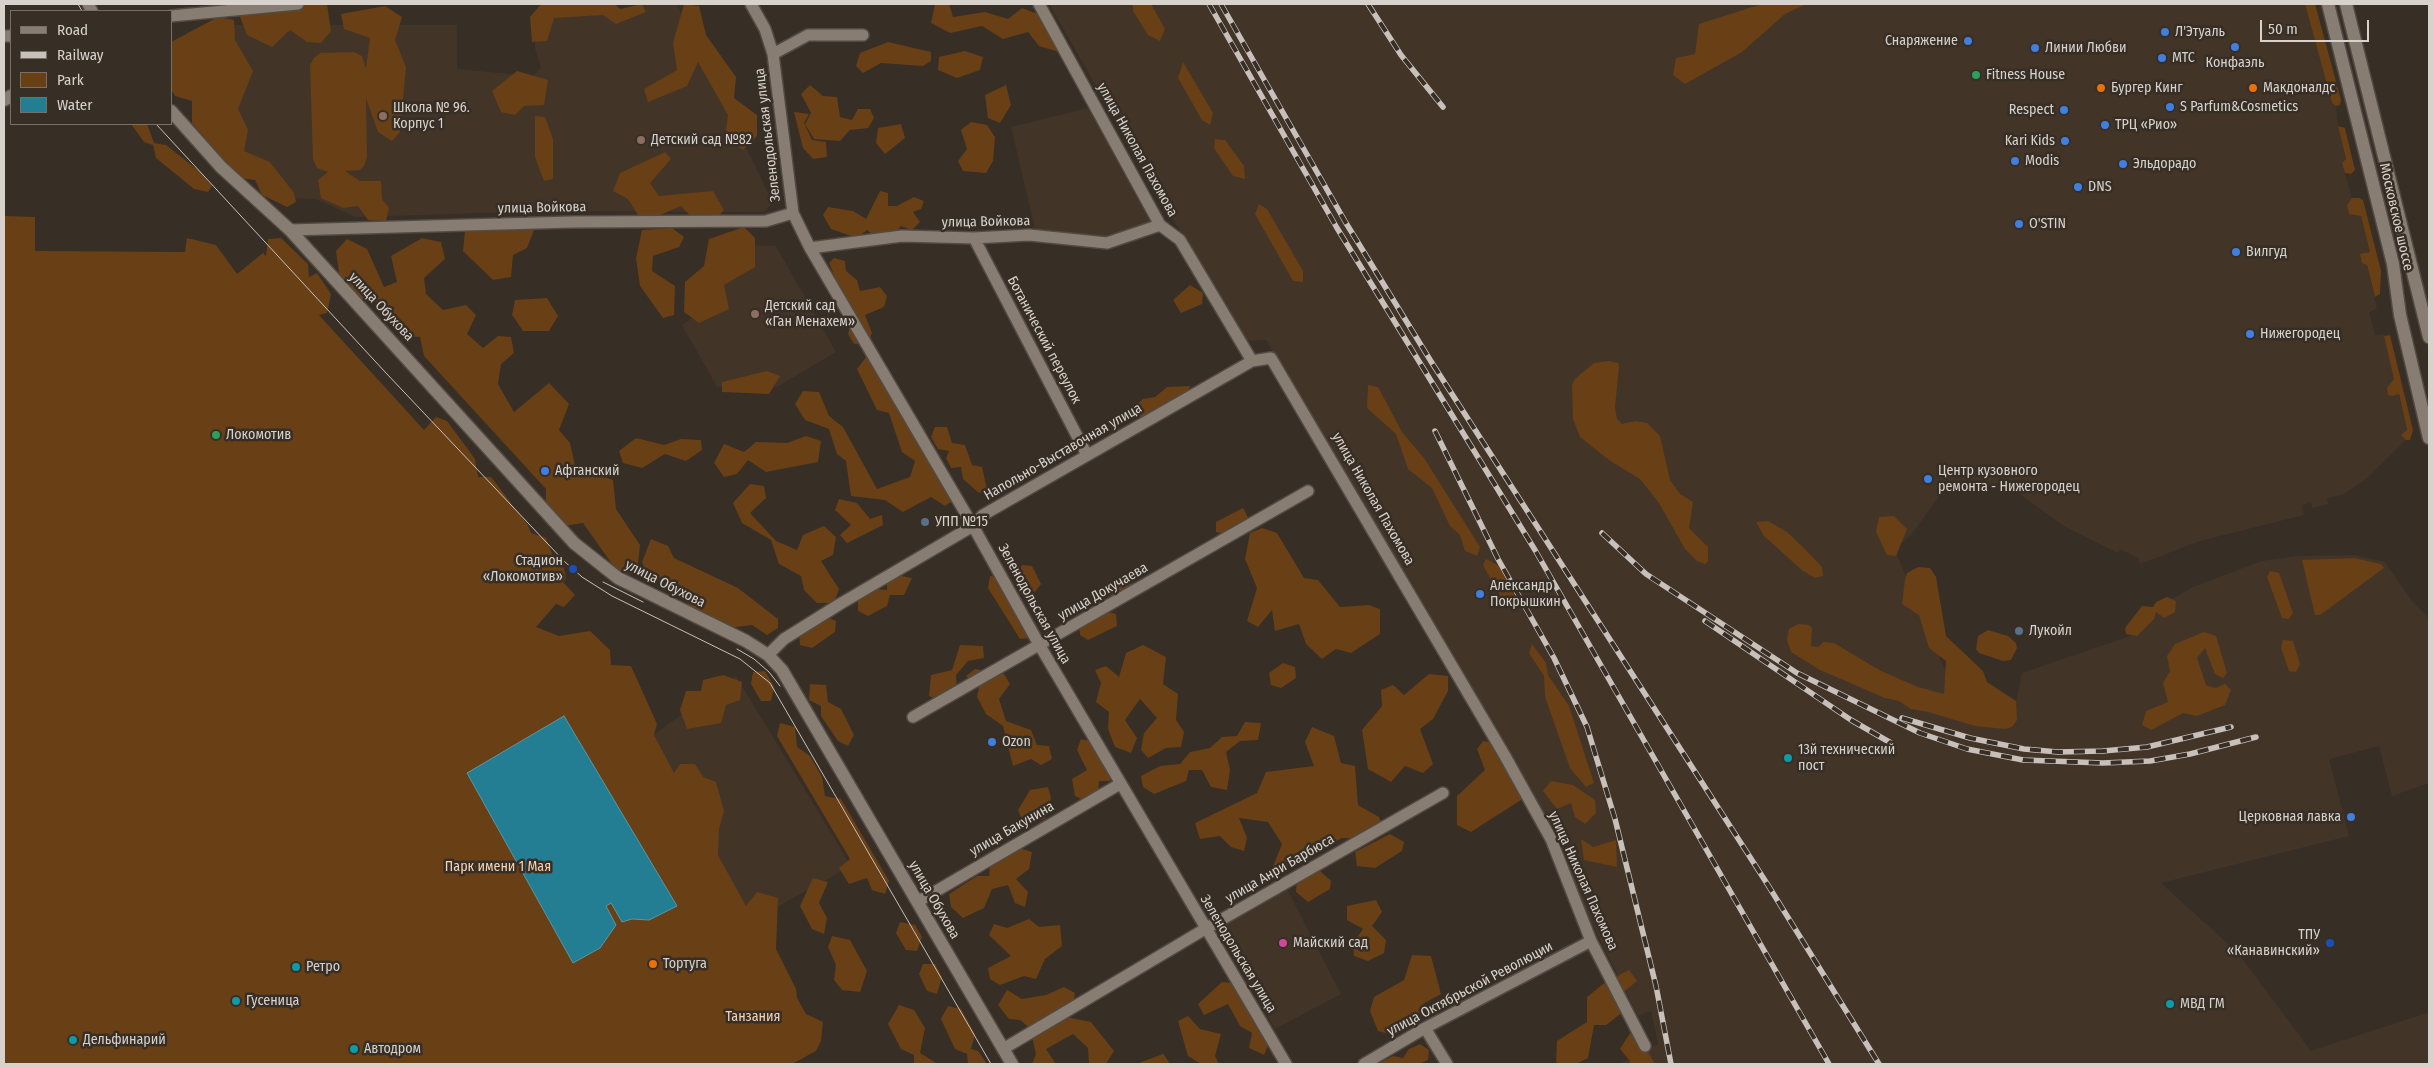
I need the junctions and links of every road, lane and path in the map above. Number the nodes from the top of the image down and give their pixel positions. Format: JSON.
{"nodes":[{"id":1,"x":298,"y":4,"type":"edge"},
{"id":2,"x":750,"y":4,"type":"edge"},
{"id":3,"x":1039,"y":4,"type":"edge"},
{"id":4,"x":2328,"y":4,"type":"edge"},
{"id":5,"x":2346,"y":4,"type":"edge"},
{"id":6,"x":172,"y":16,"type":"edge"},
{"id":7,"x":863,"y":35,"type":"dead end"},
{"id":8,"x":773,"y":54,"type":"junction"},
{"id":9,"x":172,"y":112,"type":"edge"},
{"id":10,"x":793,"y":212,"type":"junction"},
{"id":11,"x":1160,"y":225,"type":"junction"},
{"id":12,"x":290,"y":230,"type":"junction"},
{"id":13,"x":974,"y":238,"type":"junction"},
{"id":14,"x":810,"y":248,"type":"junction"},
{"id":15,"x":2429,"y":337,"type":"edge"},
{"id":16,"x":1252,"y":361,"type":"junction"},
{"id":17,"x":2429,"y":438,"type":"edge"},
{"id":18,"x":1087,"y":454,"type":"junction"},
{"id":19,"x":1308,"y":491,"type":"dead end"},
{"id":20,"x":973,"y":526,"type":"junction"},
{"id":21,"x":1040,"y":646,"type":"junction"},
{"id":22,"x":768,"y":655,"type":"junction"},
{"id":23,"x":913,"y":717,"type":"dead end"},
{"id":24,"x":1120,"y":784,"type":"junction"},
{"id":25,"x":1443,"y":793,"type":"dead end"},
{"id":26,"x":919,"y":901,"type":"junction"},
{"id":27,"x":1206,"y":929,"type":"junction"},
{"id":28,"x":1591,"y":941,"type":"junction"},
{"id":29,"x":1425,"y":1028,"type":"junction"},
{"id":30,"x":1645,"y":1046,"type":"dead end"},
{"id":31,"x":1003,"y":1050,"type":"junction"},
{"id":32,"x":1012,"y":1064,"type":"edge"},
{"id":33,"x":1286,"y":1064,"type":"edge"},
{"id":34,"x":1364,"y":1064,"type":"edge"},
{"id":35,"x":1447,"y":1064,"type":"edge"}],
"edges":[{"from":1,"to":6,"type":"street"},
{"from":2,"to":8,"type":"street","name":"Зеленодольская улица"},
{"from":3,"to":11,"type":"street","name":"улица Николая Пахомова"},
{"from":4,"to":17,"type":"street","name":"Московское шоссе"},
{"from":5,"to":15,"type":"street","name":"Московское шоссе"},
{"from":7,"to":8,"type":"street"},
{"from":8,"to":10,"type":"street","name":"Зеленодольская улица"},
{"from":9,"to":12,"type":"street","name":"улица Обухова"},
{"from":10,"to":12,"type":"street","name":"улица Войкова"},
{"from":10,"to":14,"type":"street","name":"Зеленодольская улица"},
{"from":11,"to":13,"type":"street","name":"улица Войкова"},
{"from":11,"to":16,"type":"street","name":"улица Николая Пахомова"},
{"from":12,"to":22,"type":"street","name":"улица Обухова"},
{"from":13,"to":14,"type":"street","name":"улица Войкова"},
{"from":13,"to":18,"type":"street","name":"Ботанический переулок"},
{"from":14,"to":20,"type":"street","name":"Зеленодольская улица"},
{"from":16,"to":18,"type":"street","name":"Напольно-Выставочная улица"},
{"from":16,"to":28,"type":"street","name":"улица Николая Пахомова"},
{"from":18,"to":20,"type":"street","name":"Напольно-Выставочная улица"},
{"from":19,"to":21,"type":"street","name":"улица Докучаева"},
{"from":20,"to":21,"type":"street","name":"Зеленодольская улица"},
{"from":20,"to":22,"type":"street","name":"Напольно-Выставочная улица"},
{"from":21,"to":23,"type":"street","name":"улица Докучаева"},
{"from":21,"to":24,"type":"street","name":"Зеленодольская улица"},
{"from":22,"to":26,"type":"street","name":"улица Обухова"},
{"from":24,"to":26,"type":"street","name":"улица Бакунина"},
{"from":24,"to":27,"type":"street","name":"Зеленодольская улица"},
{"from":25,"to":27,"type":"street","name":"улица Анри Барбюса"},
{"from":26,"to":31,"type":"street","name":"улица Обухова"},
{"from":27,"to":31,"type":"street","name":"улица Анри Барбюса"},
{"from":27,"to":33,"type":"street","name":"Зеленодольская улица"},
{"from":28,"to":29,"type":"street","name":"улица Октябрьской Революции"},
{"from":28,"to":30,"type":"street","name":"улица Николая Пахомова"},
{"from":29,"to":34,"type":"street","name":"улица Октябрьской Революции"},
{"from":29,"to":35,"type":"street"},
{"from":31,"to":32,"type":"street","name":"улица Обухова"}]}
